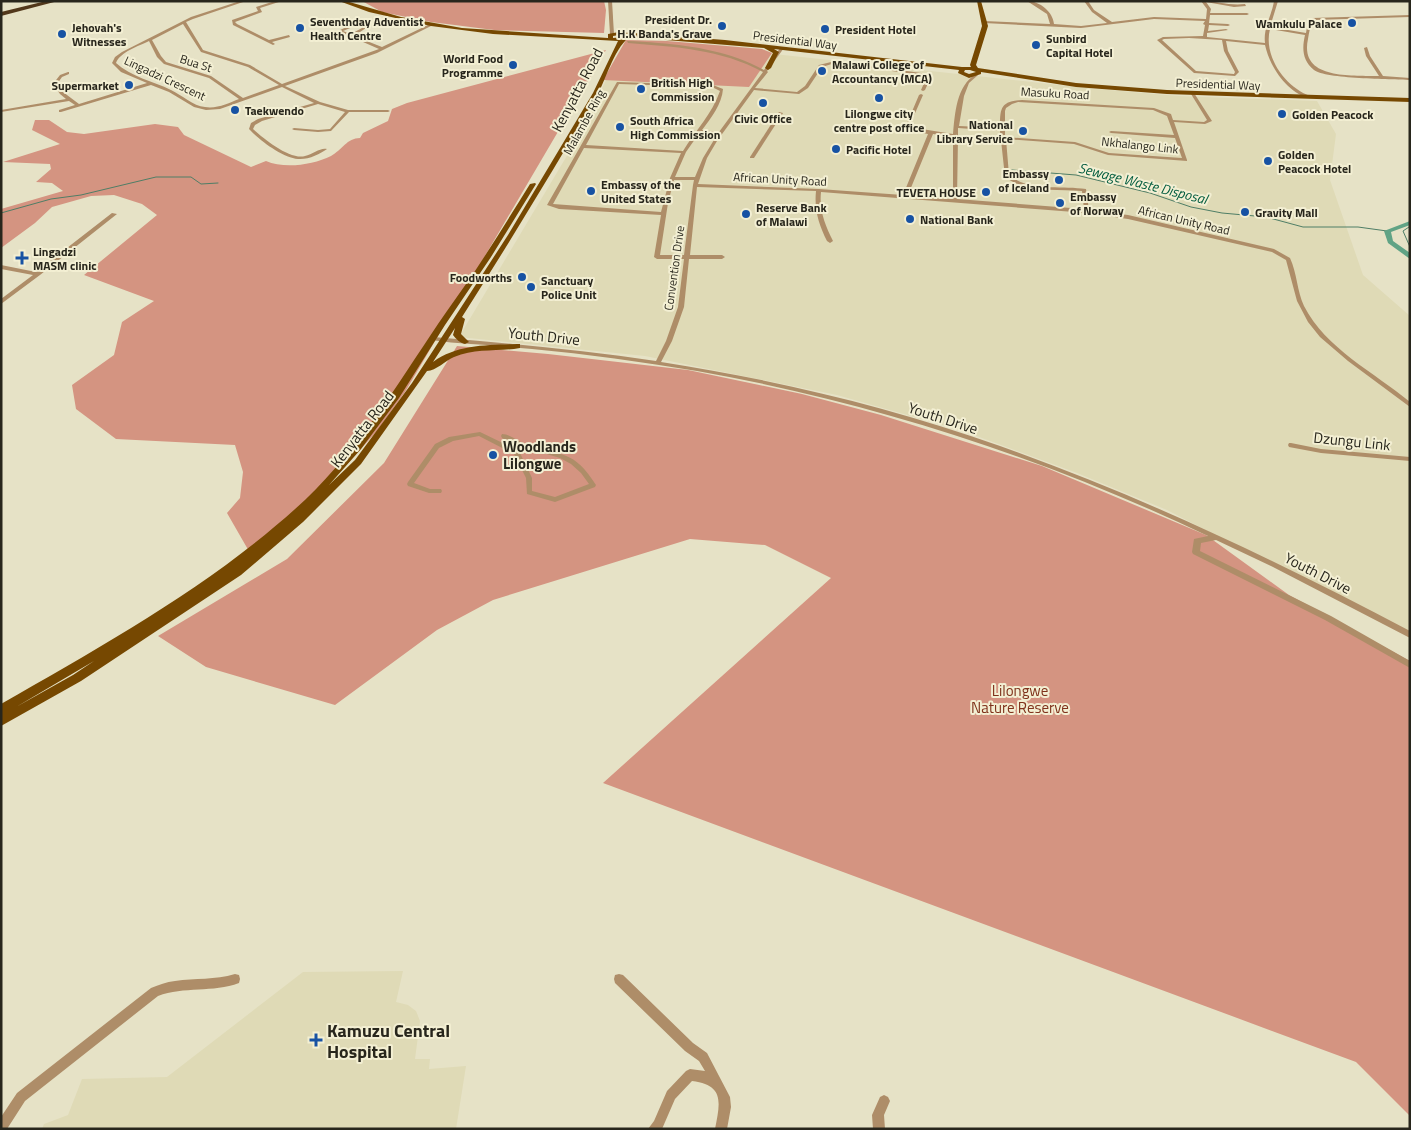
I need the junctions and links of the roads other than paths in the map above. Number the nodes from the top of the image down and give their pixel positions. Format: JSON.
{"nodes":[{"id":1,"x":55,"y":1,"type":"edge"},
{"id":2,"x":230,"y":1,"type":"edge"},
{"id":3,"x":244,"y":1,"type":"edge"},
{"id":4,"x":280,"y":1,"type":"edge"},
{"id":5,"x":341,"y":1,"type":"edge"},
{"id":6,"x":346,"y":1,"type":"edge"},
{"id":7,"x":610,"y":1,"type":"edge"},
{"id":8,"x":979,"y":1,"type":"edge"},
{"id":9,"x":1029,"y":1,"type":"edge"},
{"id":10,"x":1086,"y":1,"type":"edge"},
{"id":11,"x":1203,"y":1,"type":"edge"},
{"id":12,"x":1276,"y":1,"type":"edge"},
{"id":13,"x":235,"y":4,"type":"junction"},
{"id":14,"x":1245,"y":5,"type":"dead end"},
{"id":15,"x":1,"y":14,"type":"edge"},
{"id":16,"x":1208,"y":14,"type":"junction"},
{"id":17,"x":1247,"y":14,"type":"dead end"},
{"id":18,"x":1410,"y":16,"type":"edge"},
{"id":19,"x":184,"y":22,"type":"junction"},
{"id":20,"x":984,"y":22,"type":"junction"},
{"id":21,"x":1206,"y":22,"type":"junction"},
{"id":22,"x":612,"y":24,"type":"junction"},
{"id":23,"x":1112,"y":24,"type":"junction"},
{"id":24,"x":431,"y":25,"type":"junction"},
{"id":25,"x":1052,"y":26,"type":"junction"},
{"id":26,"x":1268,"y":28,"type":"junction"},
{"id":27,"x":1205,"y":32,"type":"junction"},
{"id":28,"x":1307,"y":34,"type":"junction"},
{"id":29,"x":289,"y":36,"type":"dead end"},
{"id":30,"x":351,"y":36,"type":"junction"},
{"id":31,"x":590,"y":37,"type":"junction"},
{"id":32,"x":611,"y":37,"type":"junction"},
{"id":33,"x":1205,"y":37,"type":"junction"},
{"id":34,"x":625,"y":38,"type":"junction"},
{"id":35,"x":150,"y":39,"type":"junction"},
{"id":36,"x":1224,"y":39,"type":"junction"},
{"id":37,"x":268,"y":42,"type":"junction"},
{"id":38,"x":737,"y":43,"type":"junction"},
{"id":39,"x":273,"y":44,"type":"dead end"},
{"id":40,"x":1266,"y":44,"type":"junction"},
{"id":41,"x":383,"y":48,"type":"junction"},
{"id":42,"x":768,"y":48,"type":"junction"},
{"id":43,"x":1366,"y":48,"type":"dead end"},
{"id":44,"x":781,"y":49,"type":"junction"},
{"id":45,"x":790,"y":49,"type":"junction"},
{"id":46,"x":612,"y":51,"type":"junction"},
{"id":47,"x":825,"y":55,"type":"junction"},
{"id":48,"x":775,"y":56,"type":"junction"},
{"id":49,"x":976,"y":57,"type":"junction"},
{"id":50,"x":767,"y":70,"type":"junction"},
{"id":51,"x":962,"y":71,"type":"junction"},
{"id":52,"x":976,"y":72,"type":"junction"},
{"id":53,"x":68,"y":73,"type":"dead end"},
{"id":54,"x":1382,"y":78,"type":"junction"},
{"id":55,"x":1410,"y":79,"type":"edge"},
{"id":56,"x":152,"y":83,"type":"junction"},
{"id":57,"x":964,"y":84,"type":"junction"},
{"id":58,"x":283,"y":86,"type":"junction"},
{"id":59,"x":753,"y":89,"type":"junction"},
{"id":60,"x":1295,"y":92,"type":"junction"},
{"id":61,"x":1193,"y":94,"type":"junction"},
{"id":62,"x":1290,"y":96,"type":"junction"},
{"id":63,"x":1308,"y":97,"type":"junction"},
{"id":64,"x":70,"y":100,"type":"junction"},
{"id":65,"x":243,"y":100,"type":"junction"},
{"id":66,"x":1410,"y":100,"type":"edge"},
{"id":67,"x":318,"y":103,"type":"junction"},
{"id":68,"x":79,"y":106,"type":"junction"},
{"id":69,"x":1,"y":111,"type":"edge"},
{"id":70,"x":61,"y":111,"type":"dead end"},
{"id":71,"x":348,"y":111,"type":"junction"},
{"id":72,"x":388,"y":112,"type":"dead end"},
{"id":73,"x":781,"y":113,"type":"dead end"},
{"id":74,"x":1172,"y":121,"type":"junction"},
{"id":75,"x":956,"y":127,"type":"junction"},
{"id":76,"x":294,"y":129,"type":"dead end"},
{"id":77,"x":1004,"y":130,"type":"junction"},
{"id":78,"x":699,"y":131,"type":"junction"},
{"id":79,"x":1111,"y":132,"type":"dead end"},
{"id":80,"x":931,"y":133,"type":"junction"},
{"id":81,"x":720,"y":134,"type":"junction"},
{"id":82,"x":956,"y":136,"type":"junction"},
{"id":83,"x":1177,"y":137,"type":"junction"},
{"id":84,"x":1004,"y":138,"type":"junction"},
{"id":85,"x":582,"y":146,"type":"junction"},
{"id":86,"x":325,"y":149,"type":"dead end"},
{"id":87,"x":684,"y":152,"type":"junction"},
{"id":88,"x":752,"y":156,"type":"dead end"},
{"id":89,"x":672,"y":178,"type":"junction"},
{"id":90,"x":696,"y":182,"type":"junction"},
{"id":91,"x":819,"y":190,"type":"junction"},
{"id":92,"x":905,"y":196,"type":"junction"},
{"id":93,"x":955,"y":201,"type":"junction"},
{"id":94,"x":1087,"y":211,"type":"junction"},
{"id":95,"x":114,"y":214,"type":"dead end"},
{"id":96,"x":664,"y":214,"type":"junction"},
{"id":97,"x":830,"y":242,"type":"dead end"},
{"id":98,"x":687,"y":257,"type":"junction"},
{"id":99,"x":722,"y":257,"type":"dead end"},
{"id":100,"x":1,"y":267,"type":"edge"},
{"id":101,"x":38,"y":274,"type":"junction"},
{"id":102,"x":1,"y":302,"type":"edge"},
{"id":103,"x":462,"y":311,"type":"junction"},
{"id":104,"x":433,"y":339,"type":"junction"},
{"id":105,"x":444,"y":340,"type":"junction"},
{"id":106,"x":465,"y":342,"type":"junction"},
{"id":107,"x":517,"y":346,"type":"junction"},
{"id":108,"x":658,"y":363,"type":"junction"},
{"id":109,"x":415,"y":384,"type":"junction"},
{"id":110,"x":1410,"y":405,"type":"edge"},
{"id":111,"x":504,"y":436,"type":"dead end"},
{"id":112,"x":1291,"y":445,"type":"dead end"},
{"id":113,"x":1410,"y":459,"type":"edge"},
{"id":114,"x":439,"y":491,"type":"dead end"},
{"id":115,"x":1216,"y":536,"type":"junction"},
{"id":116,"x":268,"y":542,"type":"junction"},
{"id":117,"x":232,"y":570,"type":"junction"},
{"id":118,"x":1410,"y":635,"type":"edge"},
{"id":119,"x":1410,"y":665,"type":"edge"},
{"id":120,"x":1,"y":710,"type":"edge"},
{"id":121,"x":1,"y":721,"type":"edge"},
{"id":122,"x":235,"y":979,"type":"dead end"},
{"id":123,"x":619,"y":979,"type":"dead end"},
{"id":124,"x":718,"y":1085,"type":"junction"},
{"id":125,"x":884,"y":1102,"type":"dead end"},
{"id":126,"x":1,"y":1127,"type":"edge"},
{"id":127,"x":654,"y":1129,"type":"edge"},
{"id":128,"x":722,"y":1129,"type":"edge"},
{"id":129,"x":879,"y":1129,"type":"edge"}],
"edges":[{"from":1,"to":15,"type":"highway"},
{"from":2,"to":13,"type":"street"},
{"from":3,"to":13,"type":"street","name":"Lingadzi Crescent"},
{"from":4,"to":37,"type":"street"},
{"from":5,"to":24,"type":"main road","name":"Presidential Way"},
{"from":6,"to":32,"type":"main road","name":"Presidential Way"},
{"from":7,"to":22,"type":"street"},
{"from":8,"to":20,"type":"main road"},
{"from":9,"to":25,"type":"street"},
{"from":10,"to":23,"type":"street"},
{"from":11,"to":14,"type":"street"},
{"from":11,"to":16,"type":"street"},
{"from":12,"to":26,"type":"street"},
{"from":13,"to":19,"type":"street","name":"Lingadzi Crescent"},
{"from":16,"to":17,"type":"street"},
{"from":16,"to":21,"type":"street"},
{"from":18,"to":28,"type":"street"},
{"from":19,"to":35,"type":"street","name":"Lingadzi Crescent"},
{"from":19,"to":58,"type":"street"},
{"from":20,"to":25,"type":"street"},
{"from":20,"to":49,"type":"main road"},
{"from":21,"to":23,"type":"street"},
{"from":21,"to":27,"type":"street"},
{"from":21,"to":27,"type":"street"},
{"from":22,"to":32,"type":"street"},
{"from":22,"to":34,"type":"street"},
{"from":23,"to":25,"type":"street"},
{"from":24,"to":31,"type":"main road","name":"Presidential Way"},
{"from":24,"to":41,"type":"street","name":"Lingadzi Crescent"},
{"from":26,"to":28,"type":"street"},
{"from":26,"to":40,"type":"street"},
{"from":27,"to":33,"type":"street"},
{"from":28,"to":54,"type":"street"},
{"from":29,"to":37,"type":"street"},
{"from":30,"to":30,"type":"street"},
{"from":30,"to":41,"type":"street"},
{"from":31,"to":32,"type":"main road","name":"Presidential Way"},
{"from":31,"to":46,"type":"main road"},
{"from":32,"to":34,"type":"main road","name":"Presidential Way"},
{"from":32,"to":46,"type":"main road","name":"Kenyatta Road"},
{"from":33,"to":36,"type":"street"},
{"from":33,"to":36,"type":"street"},
{"from":34,"to":38,"type":"main road","name":"Presidential Way"},
{"from":34,"to":42,"type":"main road","name":"Presidential Way"},
{"from":34,"to":46,"type":"main road","name":"Kenyatta Road"},
{"from":34,"to":50,"type":"street"},
{"from":35,"to":56,"type":"street","name":"Lingadzi Crescent"},
{"from":35,"to":65,"type":"street","name":"Bua St"},
{"from":36,"to":40,"type":"street"},
{"from":37,"to":39,"type":"street"},
{"from":38,"to":44,"type":"main road","name":"Presidential Way"},
{"from":38,"to":45,"type":"main road"},
{"from":40,"to":60,"type":"street"},
{"from":41,"to":58,"type":"street","name":"Lingadzi Crescent"},
{"from":42,"to":44,"type":"main road","name":"Presidential Way"},
{"from":42,"to":50,"type":"main road"},
{"from":43,"to":54,"type":"street"},
{"from":44,"to":45,"type":"main road","name":"Presidential Way"},
{"from":44,"to":47,"type":"main road","name":"Presidential Way"},
{"from":44,"to":48,"type":"street","name":"Convention Drive"},
{"from":45,"to":51,"type":"main road","name":"Presidential Way"},
{"from":46,"to":103,"type":"main road","name":"Kenyatta Road"},
{"from":46,"to":104,"type":"main road","name":"Kenyatta Road"},
{"from":47,"to":48,"type":"main road"},
{"from":47,"to":51,"type":"main road","name":"Presidential Way"},
{"from":48,"to":50,"type":"street","name":"Convention Drive"},
{"from":49,"to":51,"type":"main road"},
{"from":49,"to":52,"type":"main road"},
{"from":50,"to":59,"type":"street","name":"Convention Drive"},
{"from":51,"to":52,"type":"main road","name":"Presidential Way"},
{"from":51,"to":57,"type":"street"},
{"from":52,"to":57,"type":"street"},
{"from":52,"to":61,"type":"main road","name":"Presidential Way"},
{"from":53,"to":64,"type":"street"},
{"from":54,"to":55,"type":"street"},
{"from":56,"to":65,"type":"street","name":"Lingadzi Crescent"},
{"from":56,"to":68,"type":"street"},
{"from":57,"to":75,"type":"street"},
{"from":58,"to":65,"type":"street","name":"Lingadzi Crescent"},
{"from":58,"to":67,"type":"street"},
{"from":59,"to":80,"type":"street"},
{"from":59,"to":81,"type":"street","name":"Convention Drive"},
{"from":60,"to":62,"type":"street"},
{"from":60,"to":63,"type":"street"},
{"from":61,"to":62,"type":"main road","name":"Presidential Way"},
{"from":61,"to":74,"type":"street"},
{"from":62,"to":63,"type":"main road","name":"Presidential Way"},
{"from":63,"to":66,"type":"main road","name":"Presidential Way"},
{"from":64,"to":68,"type":"street"},
{"from":64,"to":69,"type":"street"},
{"from":67,"to":71,"type":"street"},
{"from":67,"to":86,"type":"street"},
{"from":68,"to":70,"type":"street"},
{"from":71,"to":72,"type":"street"},
{"from":71,"to":76,"type":"street"},
{"from":73,"to":88,"type":"street"},
{"from":74,"to":77,"type":"street","name":"Masuku Road"},
{"from":74,"to":83,"type":"street"},
{"from":75,"to":77,"type":"street"},
{"from":75,"to":82,"type":"street"},
{"from":77,"to":84,"type":"street","name":"Masuku Road"},
{"from":78,"to":81,"type":"street"},
{"from":78,"to":85,"type":"street","name":"Malambe Ring"},
{"from":78,"to":87,"type":"street","name":"Malambe Ring"},
{"from":79,"to":83,"type":"street"},
{"from":80,"to":82,"type":"street"},
{"from":80,"to":92,"type":"street"},
{"from":81,"to":90,"type":"street","name":"Convention Drive"},
{"from":82,"to":93,"type":"street"},
{"from":83,"to":84,"type":"street","name":"Nkhalango Link"},
{"from":84,"to":94,"type":"street","name":"Masuku Road"},
{"from":85,"to":87,"type":"street"},
{"from":85,"to":96,"type":"street","name":"Malambe Ring"},
{"from":87,"to":89,"type":"street","name":"Malambe Ring"},
{"from":89,"to":90,"type":"street","name":"African Unity Road"},
{"from":89,"to":96,"type":"street","name":"Malambe Ring"},
{"from":90,"to":91,"type":"street","name":"African Unity Road"},
{"from":90,"to":98,"type":"street","name":"Convention Drive"},
{"from":91,"to":92,"type":"street","name":"African Unity Road"},
{"from":91,"to":97,"type":"street"},
{"from":92,"to":93,"type":"street","name":"African Unity Road"},
{"from":93,"to":94,"type":"street","name":"African Unity Road"},
{"from":94,"to":110,"type":"street","name":"African Unity Road"},
{"from":95,"to":101,"type":"street"},
{"from":96,"to":98,"type":"street","name":"Malambe Ring"},
{"from":98,"to":99,"type":"street"},
{"from":98,"to":108,"type":"street","name":"Convention Drive"},
{"from":100,"to":101,"type":"street"},
{"from":101,"to":102,"type":"street"},
{"from":103,"to":105,"type":"main road","name":"Kenyatta Road"},
{"from":103,"to":106,"type":"main road"},
{"from":104,"to":105,"type":"street","name":"Youth Drive"},
{"from":104,"to":116,"type":"main road","name":"Kenyatta Road"},
{"from":105,"to":106,"type":"street","name":"Youth Drive"},
{"from":105,"to":109,"type":"main road","name":"Kenyatta Road"},
{"from":106,"to":107,"type":"street","name":"Youth Drive"},
{"from":107,"to":108,"type":"street","name":"Youth Drive"},
{"from":107,"to":109,"type":"main road"},
{"from":108,"to":115,"type":"street","name":"Youth Drive"},
{"from":109,"to":116,"type":"main road","name":"Kenyatta Road"},
{"from":111,"to":114,"type":"street"},
{"from":112,"to":113,"type":"street","name":"Dzungu Link"},
{"from":115,"to":118,"type":"street","name":"Youth Drive"},
{"from":115,"to":119,"type":"street"},
{"from":116,"to":117,"type":"main road","name":"Kenyatta Road"},
{"from":117,"to":120,"type":"main road","name":"Kenyatta Road"},
{"from":117,"to":121,"type":"main road","name":"Kenyatta Road"},
{"from":122,"to":126,"type":"street"},
{"from":123,"to":124,"type":"street"},
{"from":124,"to":127,"type":"street"},
{"from":124,"to":128,"type":"street"},
{"from":125,"to":129,"type":"street"}]}
